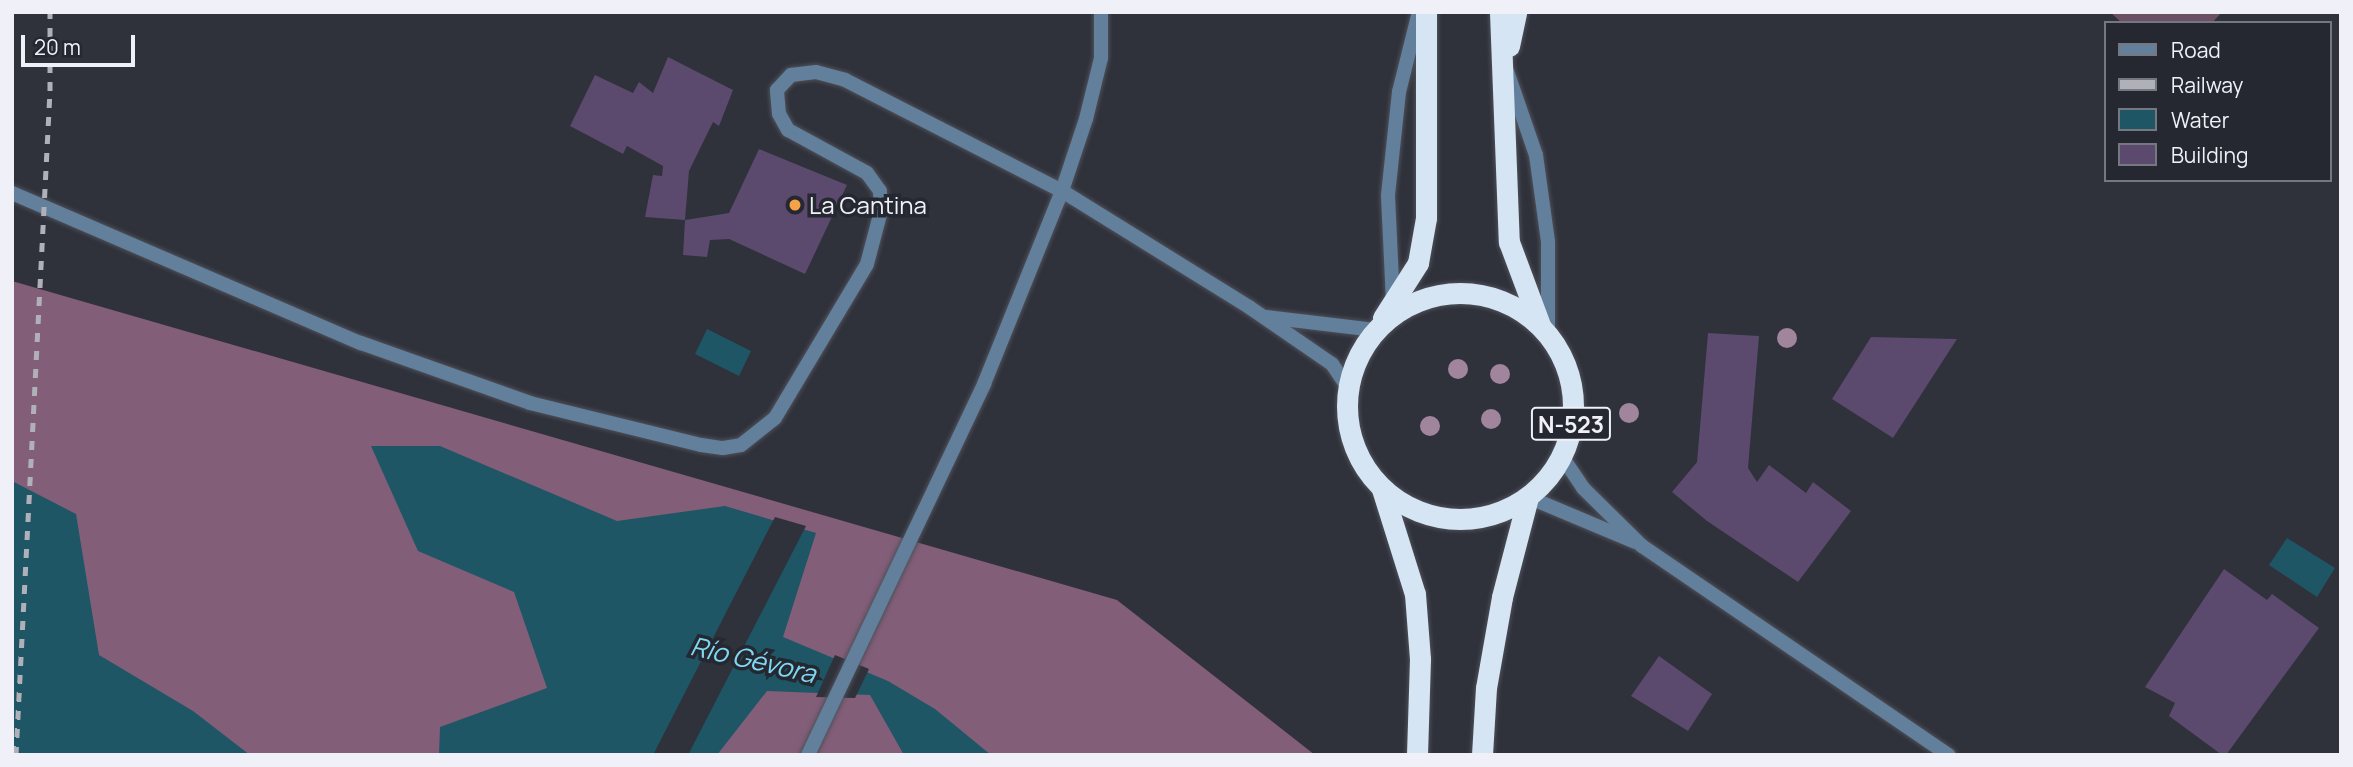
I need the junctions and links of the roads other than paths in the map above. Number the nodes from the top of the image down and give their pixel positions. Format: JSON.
{"nodes":[{"id":1,"x":1101,"y":12,"type":"edge"},
{"id":2,"x":1419,"y":12,"type":"edge"},
{"id":3,"x":1426,"y":12,"type":"edge"},
{"id":4,"x":1500,"y":12,"type":"edge"},
{"id":5,"x":1516,"y":12,"type":"edge"},
{"id":6,"x":1505,"y":69,"type":"junction"},
{"id":7,"x":1062,"y":191,"type":"junction"},
{"id":8,"x":12,"y":193,"type":"edge"},
{"id":9,"x":1393,"y":303,"type":"junction"},
{"id":10,"x":1264,"y":317,"type":"junction"},
{"id":11,"x":1375,"y":330,"type":"junction"},
{"id":12,"x":1544,"y":332,"type":"junction"},
{"id":13,"x":1348,"y":388,"type":"junction"},
{"id":14,"x":1563,"y":458,"type":"junction"},
{"id":15,"x":1382,"y":489,"type":"junction"},
{"id":16,"x":1528,"y":497,"type":"junction"},
{"id":17,"x":1642,"y":545,"type":"junction"},
{"id":18,"x":808,"y":755,"type":"edge"},
{"id":19,"x":1417,"y":755,"type":"edge"},
{"id":20,"x":1482,"y":755,"type":"edge"},
{"id":21,"x":1948,"y":755,"type":"edge"}],
"edges":[{"from":1,"to":7,"type":"street"},
{"from":2,"to":9,"type":"street"},
{"from":3,"to":9,"type":"highway","number":"N-523"},
{"from":4,"to":6,"type":"highway","number":"N-523"},
{"from":5,"to":6,"type":"highway"},
{"from":6,"to":12,"type":"street"},
{"from":6,"to":12,"type":"highway","number":"N-523"},
{"from":7,"to":8,"type":"street"},
{"from":7,"to":10,"type":"street"},
{"from":7,"to":18,"type":"street"},
{"from":9,"to":11,"type":"highway","number":"N-523"},
{"from":10,"to":11,"type":"street"},
{"from":10,"to":13,"type":"street"},
{"from":11,"to":12,"type":"highway","number":"N-523"},
{"from":11,"to":13,"type":"highway","number":"N-523"},
{"from":12,"to":14,"type":"highway","number":"N-523"},
{"from":13,"to":15,"type":"highway","number":"N-523"},
{"from":14,"to":16,"type":"highway","number":"N-523"},
{"from":14,"to":17,"type":"street"},
{"from":15,"to":16,"type":"highway","number":"N-523"},
{"from":15,"to":19,"type":"highway","number":"N-523"},
{"from":16,"to":17,"type":"street"},
{"from":16,"to":20,"type":"highway","number":"N-523"},
{"from":17,"to":21,"type":"street"}]}
